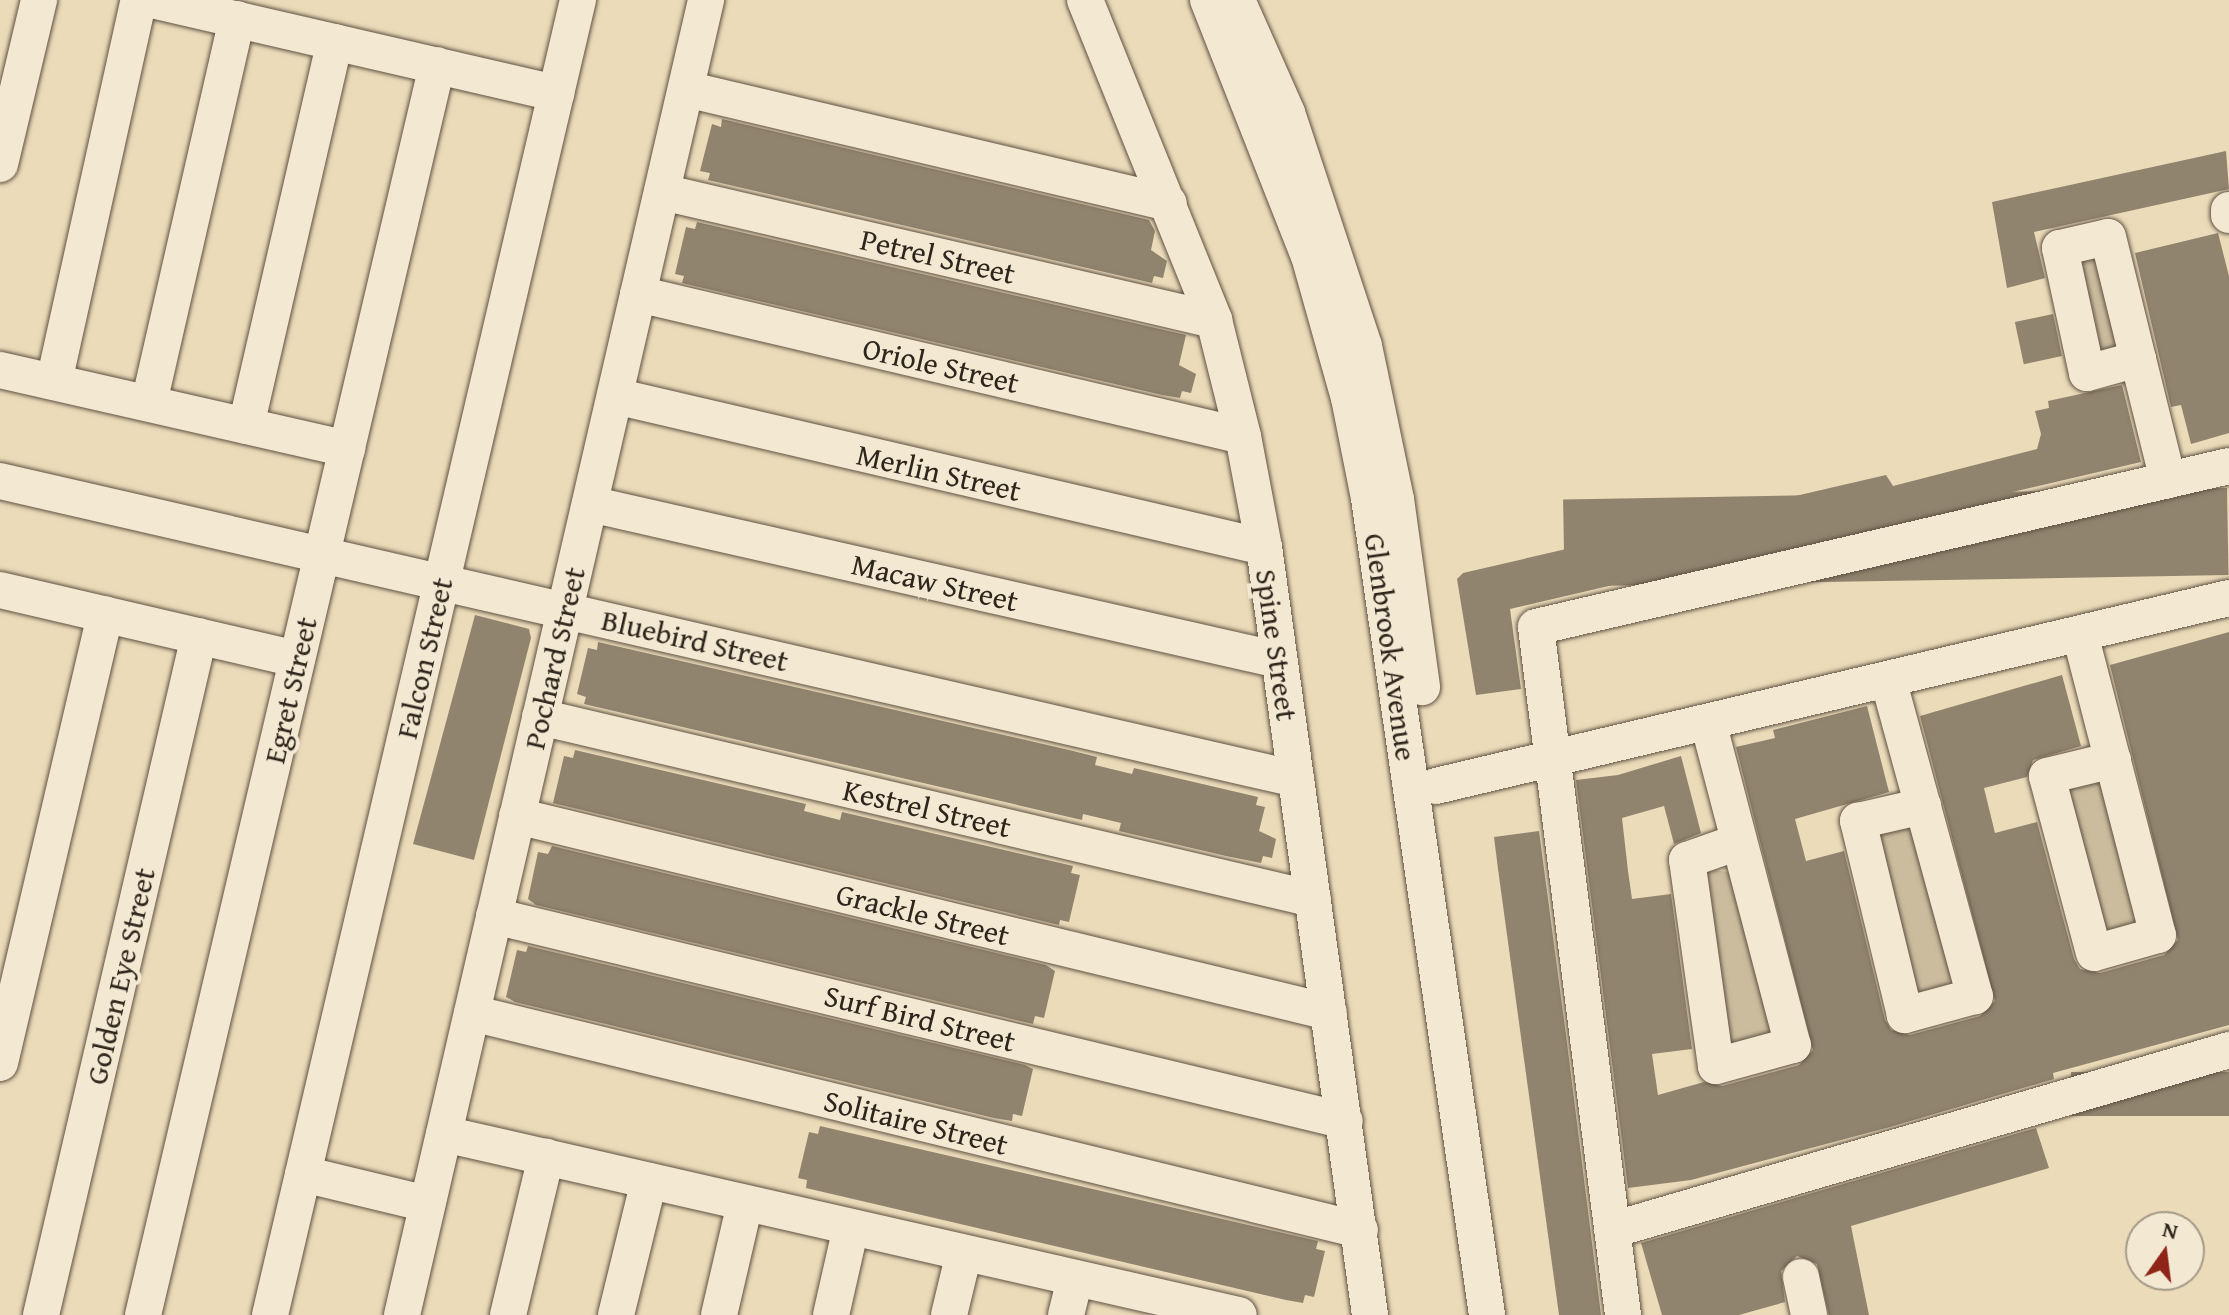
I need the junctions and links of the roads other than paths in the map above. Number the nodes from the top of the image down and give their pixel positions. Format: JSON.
{"nodes":[{"id":1,"x":39,"y":0,"type":"edge"},
{"id":2,"x":139,"y":0,"type":"edge"},
{"id":3,"x":152,"y":0,"type":"edge"},
{"id":4,"x":578,"y":0,"type":"edge"},
{"id":5,"x":706,"y":0,"type":"edge"},
{"id":6,"x":1085,"y":0,"type":"edge"},
{"id":7,"x":1208,"y":0,"type":"edge"},
{"id":8,"x":1237,"y":0,"type":"edge"},
{"id":9,"x":237,"y":19,"type":"junction"},
{"id":10,"x":335,"y":42,"type":"junction"},
{"id":11,"x":437,"y":65,"type":"junction"},
{"id":12,"x":686,"y":89,"type":"junction"},
{"id":13,"x":556,"y":93,"type":"junction"},
{"id":14,"x":0,"y":164,"type":"edge"},
{"id":15,"x":662,"y":192,"type":"junction"},
{"id":16,"x":1169,"y":203,"type":"junction"},
{"id":17,"x":638,"y":294,"type":"junction"},
{"id":18,"x":1214,"y":320,"type":"junction"},
{"id":19,"x":2138,"y":359,"type":"dead end"},
{"id":20,"x":0,"y":370,"type":"edge"},
{"id":21,"x":54,"y":382,"type":"junction"},
{"id":22,"x":615,"y":396,"type":"junction"},
{"id":23,"x":149,"y":403,"type":"junction"},
{"id":24,"x":246,"y":426,"type":"junction"},
{"id":25,"x":1243,"y":436,"type":"junction"},
{"id":26,"x":347,"y":449,"type":"junction"},
{"id":27,"x":2229,"y":466,"type":"edge"},
{"id":28,"x":2168,"y":480,"type":"junction"},
{"id":29,"x":0,"y":481,"type":"edge"},
{"id":30,"x":590,"y":504,"type":"junction"},
{"id":31,"x":1264,"y":547,"type":"junction"},
{"id":32,"x":322,"y":555,"type":"junction"},
{"id":33,"x":441,"y":582,"type":"junction"},
{"id":34,"x":1,"y":593,"type":"edge"},
{"id":35,"x":2229,"y":598,"type":"edge"},
{"id":36,"x":565,"y":611,"type":"junction"},
{"id":37,"x":105,"y":614,"type":"junction"},
{"id":38,"x":2080,"y":634,"type":"junction"},
{"id":39,"x":199,"y":636,"type":"junction"},
{"id":40,"x":297,"y":659,"type":"junction"},
{"id":41,"x":1279,"y":660,"type":"junction"},
{"id":42,"x":1888,"y":679,"type":"junction"},
{"id":43,"x":540,"y":717,"type":"junction"},
{"id":44,"x":1708,"y":722,"type":"junction"},
{"id":45,"x":1553,"y":759,"type":"junction"},
{"id":46,"x":2113,"y":760,"type":"junction"},
{"id":47,"x":1296,"y":779,"type":"junction"},
{"id":48,"x":1436,"y":786,"type":"junction"},
{"id":49,"x":1923,"y":806,"type":"junction"},
{"id":50,"x":517,"y":816,"type":"junction"},
{"id":51,"x":1738,"y":842,"type":"junction"},
{"id":52,"x":1313,"y":899,"type":"junction"},
{"id":53,"x":494,"y":916,"type":"junction"},
{"id":54,"x":1329,"y":1012,"type":"junction"},
{"id":55,"x":472,"y":1013,"type":"junction"},
{"id":56,"x":2229,"y":1050,"type":"edge"},
{"id":57,"x":0,"y":1063,"type":"edge"},
{"id":58,"x":1345,"y":1121,"type":"junction"},
{"id":59,"x":444,"y":1134,"type":"junction"},
{"id":60,"x":546,"y":1157,"type":"junction"},
{"id":61,"x":303,"y":1174,"type":"junction"},
{"id":62,"x":649,"y":1181,"type":"junction"},
{"id":63,"x":745,"y":1203,"type":"junction"},
{"id":64,"x":427,"y":1204,"type":"junction"},
{"id":65,"x":851,"y":1227,"type":"junction"},
{"id":66,"x":1360,"y":1230,"type":"junction"},
{"id":67,"x":1612,"y":1230,"type":"junction"},
{"id":68,"x":964,"y":1253,"type":"junction"},
{"id":69,"x":1801,"y":1277,"type":"dead end"},
{"id":70,"x":1075,"y":1278,"type":"junction"},
{"id":71,"x":41,"y":1315,"type":"edge"},
{"id":72,"x":143,"y":1315,"type":"edge"},
{"id":73,"x":270,"y":1315,"type":"edge"},
{"id":74,"x":402,"y":1315,"type":"edge"},
{"id":75,"x":508,"y":1315,"type":"edge"},
{"id":76,"x":616,"y":1315,"type":"edge"},
{"id":77,"x":719,"y":1315,"type":"edge"},
{"id":78,"x":831,"y":1315,"type":"edge"},
{"id":79,"x":949,"y":1315,"type":"edge"},
{"id":80,"x":1066,"y":1315,"type":"edge"},
{"id":81,"x":1239,"y":1315,"type":"edge"},
{"id":82,"x":1370,"y":1315,"type":"edge"},
{"id":83,"x":1487,"y":1315,"type":"edge"},
{"id":84,"x":1508,"y":1315,"type":"edge"},
{"id":85,"x":1623,"y":1315,"type":"edge"},
{"id":86,"x":1809,"y":1315,"type":"edge"}],
"edges":[{"from":1,"to":14,"type":"street"},
{"from":2,"to":21,"type":"street"},
{"from":3,"to":9,"type":"street"},
{"from":4,"to":13,"type":"street","name":"Falcon Street"},
{"from":5,"to":12,"type":"street","name":"Pochard Street"},
{"from":6,"to":16,"type":"street","name":"Spine Street"},
{"from":7,"to":83,"type":"street","name":"Glenbrook Avenue"},
{"from":8,"to":48,"type":"street","name":"Glenbrook Avenue"},
{"from":9,"to":10,"type":"street"},
{"from":9,"to":23,"type":"street"},
{"from":10,"to":11,"type":"street"},
{"from":10,"to":24,"type":"street"},
{"from":11,"to":13,"type":"street"},
{"from":11,"to":26,"type":"street","name":"Egret Street"},
{"from":12,"to":15,"type":"street","name":"Pochard Street"},
{"from":12,"to":16,"type":"street"},
{"from":13,"to":33,"type":"street","name":"Falcon Street"},
{"from":15,"to":17,"type":"street","name":"Pochard Street"},
{"from":15,"to":18,"type":"street","name":"Petrel Street"},
{"from":16,"to":18,"type":"street","name":"Spine Street"},
{"from":17,"to":22,"type":"street","name":"Pochard Street"},
{"from":17,"to":25,"type":"street","name":"Oriole Street"},
{"from":18,"to":25,"type":"street","name":"Spine Street"},
{"from":19,"to":28,"type":"street"},
{"from":20,"to":21,"type":"street"},
{"from":21,"to":23,"type":"street"},
{"from":22,"to":30,"type":"street","name":"Pochard Street"},
{"from":22,"to":31,"type":"street","name":"Merlin Street"},
{"from":23,"to":24,"type":"street"},
{"from":24,"to":26,"type":"street"},
{"from":25,"to":31,"type":"street","name":"Spine Street"},
{"from":26,"to":32,"type":"street","name":"Egret Street"},
{"from":27,"to":28,"type":"street"},
{"from":28,"to":45,"type":"street"},
{"from":29,"to":32,"type":"street","name":"Bluebird Street"},
{"from":30,"to":36,"type":"street","name":"Pochard Street"},
{"from":30,"to":41,"type":"street","name":"Macaw Street"},
{"from":31,"to":41,"type":"street","name":"Spine Street"},
{"from":32,"to":33,"type":"street","name":"Bluebird Street"},
{"from":32,"to":40,"type":"street","name":"Egret Street"},
{"from":33,"to":36,"type":"street","name":"Bluebird Street"},
{"from":33,"to":61,"type":"street","name":"Falcon Street"},
{"from":34,"to":37,"type":"street"},
{"from":35,"to":38,"type":"street"},
{"from":36,"to":43,"type":"street","name":"Pochard Street"},
{"from":36,"to":47,"type":"street","name":"Bluebird Street"},
{"from":37,"to":39,"type":"street"},
{"from":37,"to":57,"type":"street"},
{"from":38,"to":42,"type":"street"},
{"from":38,"to":46,"type":"street"},
{"from":39,"to":40,"type":"street"},
{"from":39,"to":71,"type":"street","name":"Golden Eye Street"},
{"from":40,"to":72,"type":"street","name":"Egret Street"},
{"from":41,"to":47,"type":"street","name":"Spine Street"},
{"from":42,"to":44,"type":"street"},
{"from":42,"to":49,"type":"street"},
{"from":43,"to":50,"type":"street","name":"Pochard Street"},
{"from":43,"to":52,"type":"street","name":"Kestrel Street"},
{"from":44,"to":45,"type":"street"},
{"from":44,"to":51,"type":"street"},
{"from":45,"to":48,"type":"street"},
{"from":45,"to":67,"type":"street"},
{"from":46,"to":46,"type":"street"},
{"from":47,"to":52,"type":"street","name":"Spine Street"},
{"from":48,"to":84,"type":"street","name":"Glenbrook Avenue"},
{"from":49,"to":49,"type":"street"},
{"from":50,"to":53,"type":"street","name":"Pochard Street"},
{"from":50,"to":54,"type":"street","name":"Grackle Street"},
{"from":51,"to":51,"type":"street"},
{"from":52,"to":54,"type":"street","name":"Spine Street"},
{"from":53,"to":55,"type":"street","name":"Pochard Street"},
{"from":53,"to":58,"type":"street","name":"Surf Bird Street"},
{"from":54,"to":58,"type":"street","name":"Spine Street"},
{"from":55,"to":59,"type":"street","name":"Pochard Street"},
{"from":55,"to":66,"type":"street","name":"Solitaire Street"},
{"from":56,"to":67,"type":"street"},
{"from":58,"to":66,"type":"street","name":"Spine Street"},
{"from":59,"to":60,"type":"street"},
{"from":59,"to":64,"type":"street","name":"Pochard Street"},
{"from":60,"to":62,"type":"street"},
{"from":60,"to":75,"type":"street"},
{"from":61,"to":64,"type":"street"},
{"from":61,"to":73,"type":"street","name":"Falcon Street"},
{"from":62,"to":63,"type":"street"},
{"from":62,"to":76,"type":"street"},
{"from":63,"to":65,"type":"street"},
{"from":63,"to":77,"type":"street"},
{"from":64,"to":74,"type":"street","name":"Pochard Street"},
{"from":65,"to":68,"type":"street"},
{"from":65,"to":78,"type":"street"},
{"from":66,"to":82,"type":"street","name":"Spine Street"},
{"from":67,"to":85,"type":"street"},
{"from":68,"to":70,"type":"street"},
{"from":68,"to":79,"type":"street"},
{"from":69,"to":86,"type":"street"},
{"from":70,"to":80,"type":"street"},
{"from":70,"to":81,"type":"street"}]}
